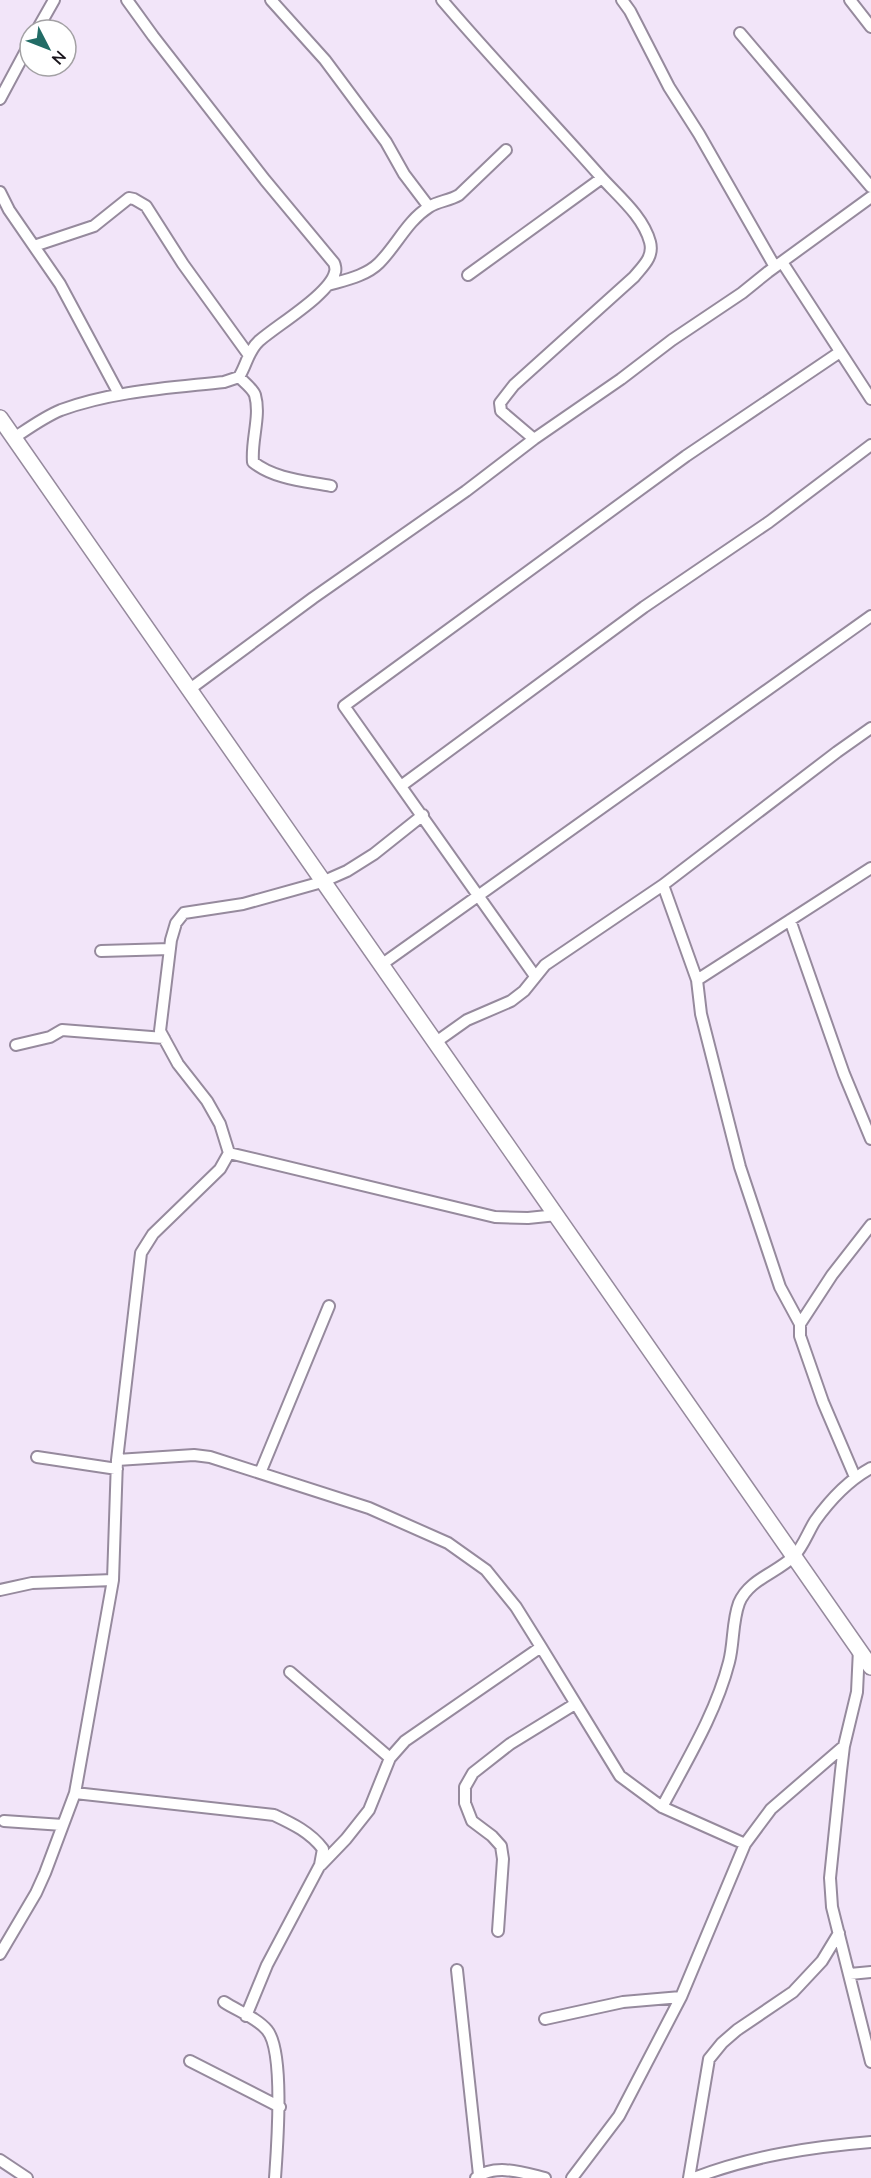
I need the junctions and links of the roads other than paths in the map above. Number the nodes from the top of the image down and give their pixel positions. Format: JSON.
{"nodes":[{"id":1,"x":54,"y":0,"type":"edge"},
{"id":2,"x":127,"y":0,"type":"edge"},
{"id":3,"x":271,"y":0,"type":"edge"},
{"id":4,"x":441,"y":0,"type":"edge"},
{"id":5,"x":622,"y":0,"type":"edge"},
{"id":6,"x":850,"y":0,"type":"edge"},
{"id":7,"x":44,"y":18,"type":"edge"},
{"id":8,"x":871,"y":27,"type":"edge"},
{"id":9,"x":740,"y":33,"type":"dead end"},
{"id":10,"x":18,"y":65,"type":"edge"},
{"id":11,"x":0,"y":99,"type":"edge"},
{"id":12,"x":506,"y":150,"type":"dead end"},
{"id":13,"x":602,"y":178,"type":"junction"},
{"id":14,"x":871,"y":187,"type":"edge"},
{"id":15,"x":0,"y":192,"type":"edge"},
{"id":16,"x":871,"y":197,"type":"edge"},
{"id":17,"x":429,"y":207,"type":"junction"},
{"id":18,"x":34,"y":246,"type":"junction"},
{"id":19,"x":779,"y":264,"type":"junction"},
{"id":20,"x":468,"y":275,"type":"dead end"},
{"id":21,"x":328,"y":285,"type":"junction"},
{"id":22,"x":840,"y":352,"type":"junction"},
{"id":23,"x":248,"y":354,"type":"junction"},
{"id":24,"x":239,"y":377,"type":"junction"},
{"id":25,"x":119,"y":394,"type":"junction"},
{"id":26,"x":870,"y":397,"type":"edge"},
{"id":27,"x":0,"y":418,"type":"edge"},
{"id":28,"x":14,"y":438,"type":"junction"},
{"id":29,"x":534,"y":440,"type":"junction"},
{"id":30,"x":871,"y":445,"type":"edge"},
{"id":31,"x":331,"y":486,"type":"dead end"},
{"id":32,"x":871,"y":616,"type":"edge"},
{"id":33,"x":190,"y":689,"type":"junction"},
{"id":34,"x":871,"y":728,"type":"edge"},
{"id":35,"x":400,"y":786,"type":"junction"},
{"id":36,"x":423,"y":815,"type":"junction"},
{"id":37,"x":871,"y":868,"type":"edge"},
{"id":38,"x":322,"y":882,"type":"junction"},
{"id":39,"x":663,"y":885,"type":"junction"},
{"id":40,"x":478,"y":896,"type":"junction"},
{"id":41,"x":790,"y":920,"type":"junction"},
{"id":42,"x":170,"y":949,"type":"junction"},
{"id":43,"x":101,"y":951,"type":"dead end"},
{"id":44,"x":381,"y":965,"type":"junction"},
{"id":45,"x":535,"y":976,"type":"junction"},
{"id":46,"x":697,"y":980,"type":"junction"},
{"id":47,"x":164,"y":1038,"type":"junction"},
{"id":48,"x":436,"y":1042,"type":"junction"},
{"id":49,"x":16,"y":1045,"type":"dead end"},
{"id":50,"x":871,"y":1139,"type":"edge"},
{"id":51,"x":229,"y":1153,"type":"junction"},
{"id":52,"x":557,"y":1215,"type":"junction"},
{"id":53,"x":871,"y":1225,"type":"edge"},
{"id":54,"x":329,"y":1306,"type":"dead end"},
{"id":55,"x":801,"y":1324,"type":"junction"},
{"id":56,"x":36,"y":1457,"type":"dead end"},
{"id":57,"x":117,"y":1464,"type":"junction"},
{"id":58,"x":871,"y":1468,"type":"edge"},
{"id":59,"x":260,"y":1473,"type":"junction"},
{"id":60,"x":855,"y":1477,"type":"junction"},
{"id":61,"x":794,"y":1556,"type":"junction"},
{"id":62,"x":113,"y":1580,"type":"junction"},
{"id":63,"x":0,"y":1590,"type":"edge"},
{"id":64,"x":541,"y":1647,"type":"junction"},
{"id":65,"x":859,"y":1649,"type":"junction"},
{"id":66,"x":871,"y":1667,"type":"edge"},
{"id":67,"x":290,"y":1672,"type":"dead end"},
{"id":68,"x":575,"y":1704,"type":"junction"},
{"id":69,"x":844,"y":1746,"type":"junction"},
{"id":70,"x":390,"y":1758,"type":"junction"},
{"id":71,"x":75,"y":1793,"type":"junction"},
{"id":72,"x":662,"y":1807,"type":"junction"},
{"id":73,"x":4,"y":1821,"type":"dead end"},
{"id":74,"x":63,"y":1825,"type":"junction"},
{"id":75,"x":745,"y":1844,"type":"junction"},
{"id":76,"x":320,"y":1865,"type":"junction"},
{"id":77,"x":498,"y":1931,"type":"dead end"},
{"id":78,"x":839,"y":1933,"type":"junction"},
{"id":79,"x":0,"y":1954,"type":"edge"},
{"id":80,"x":457,"y":1970,"type":"dead end"},
{"id":81,"x":871,"y":1972,"type":"edge"},
{"id":82,"x":850,"y":1974,"type":"junction"},
{"id":83,"x":681,"y":1997,"type":"junction"},
{"id":84,"x":224,"y":2002,"type":"dead end"},
{"id":85,"x":246,"y":2016,"type":"junction"},
{"id":86,"x":545,"y":2019,"type":"dead end"},
{"id":87,"x":189,"y":2061,"type":"dead end"},
{"id":88,"x":871,"y":2062,"type":"edge"},
{"id":89,"x":280,"y":2107,"type":"junction"},
{"id":90,"x":871,"y":2142,"type":"edge"},
{"id":91,"x":0,"y":2160,"type":"edge"},
{"id":92,"x":477,"y":2176,"type":"edge"},
{"id":93,"x":27,"y":2178,"type":"edge"},
{"id":94,"x":275,"y":2178,"type":"edge"},
{"id":95,"x":545,"y":2178,"type":"edge"},
{"id":96,"x":572,"y":2178,"type":"edge"},
{"id":97,"x":689,"y":2178,"type":"edge"},
{"id":98,"x":694,"y":2178,"type":"edge"}],
"edges":[{"from":1,"to":7,"type":"street"},
{"from":2,"to":21,"type":"street"},
{"from":3,"to":17,"type":"street"},
{"from":4,"to":13,"type":"street"},
{"from":5,"to":19,"type":"street"},
{"from":6,"to":8,"type":"street"},
{"from":9,"to":14,"type":"street"},
{"from":10,"to":11,"type":"street"},
{"from":12,"to":17,"type":"street"},
{"from":13,"to":20,"type":"street"},
{"from":13,"to":29,"type":"street"},
{"from":15,"to":18,"type":"street"},
{"from":16,"to":19,"type":"street"},
{"from":17,"to":21,"type":"street"},
{"from":18,"to":23,"type":"street"},
{"from":18,"to":25,"type":"street"},
{"from":19,"to":22,"type":"street"},
{"from":19,"to":29,"type":"street"},
{"from":21,"to":23,"type":"street"},
{"from":22,"to":26,"type":"street"},
{"from":22,"to":35,"type":"street"},
{"from":23,"to":24,"type":"street"},
{"from":24,"to":25,"type":"street"},
{"from":24,"to":31,"type":"street"},
{"from":25,"to":28,"type":"street"},
{"from":27,"to":28,"type":"main road"},
{"from":28,"to":33,"type":"main road"},
{"from":29,"to":33,"type":"street"},
{"from":30,"to":35,"type":"street"},
{"from":32,"to":40,"type":"street"},
{"from":33,"to":38,"type":"main road"},
{"from":34,"to":39,"type":"street"},
{"from":35,"to":36,"type":"street"},
{"from":36,"to":38,"type":"street"},
{"from":36,"to":40,"type":"street"},
{"from":37,"to":41,"type":"street"},
{"from":38,"to":42,"type":"street"},
{"from":38,"to":44,"type":"main road"},
{"from":39,"to":45,"type":"street"},
{"from":39,"to":46,"type":"street"},
{"from":40,"to":44,"type":"street"},
{"from":40,"to":45,"type":"street"},
{"from":41,"to":46,"type":"street"},
{"from":41,"to":50,"type":"street"},
{"from":42,"to":43,"type":"street"},
{"from":42,"to":47,"type":"street"},
{"from":44,"to":48,"type":"main road"},
{"from":45,"to":48,"type":"street"},
{"from":46,"to":55,"type":"street"},
{"from":47,"to":49,"type":"street"},
{"from":47,"to":51,"type":"street"},
{"from":48,"to":52,"type":"main road"},
{"from":51,"to":52,"type":"street"},
{"from":51,"to":57,"type":"street"},
{"from":52,"to":61,"type":"main road"},
{"from":53,"to":55,"type":"street"},
{"from":54,"to":59,"type":"street"},
{"from":55,"to":60,"type":"street"},
{"from":56,"to":57,"type":"street"},
{"from":57,"to":59,"type":"street"},
{"from":57,"to":62,"type":"street"},
{"from":58,"to":60,"type":"street"},
{"from":59,"to":64,"type":"street"},
{"from":60,"to":61,"type":"street"},
{"from":61,"to":65,"type":"main road"},
{"from":61,"to":72,"type":"street"},
{"from":62,"to":63,"type":"street"},
{"from":62,"to":71,"type":"street"},
{"from":64,"to":68,"type":"street"},
{"from":64,"to":70,"type":"street"},
{"from":65,"to":66,"type":"main road"},
{"from":65,"to":69,"type":"street"},
{"from":67,"to":70,"type":"street"},
{"from":68,"to":72,"type":"street"},
{"from":68,"to":77,"type":"street"},
{"from":69,"to":75,"type":"street"},
{"from":69,"to":78,"type":"street"},
{"from":70,"to":76,"type":"street"},
{"from":71,"to":74,"type":"street"},
{"from":71,"to":76,"type":"street"},
{"from":72,"to":75,"type":"street"},
{"from":73,"to":74,"type":"street"},
{"from":74,"to":79,"type":"street"},
{"from":75,"to":83,"type":"street"},
{"from":76,"to":85,"type":"street"},
{"from":78,"to":82,"type":"street"},
{"from":78,"to":97,"type":"street"},
{"from":80,"to":92,"type":"street"},
{"from":81,"to":82,"type":"street"},
{"from":82,"to":88,"type":"street"},
{"from":83,"to":86,"type":"street"},
{"from":83,"to":96,"type":"street"},
{"from":84,"to":85,"type":"street"},
{"from":85,"to":89,"type":"street"},
{"from":87,"to":89,"type":"street"},
{"from":89,"to":94,"type":"street"},
{"from":90,"to":98,"type":"street"},
{"from":91,"to":93,"type":"street"},
{"from":92,"to":95,"type":"street"}]}
